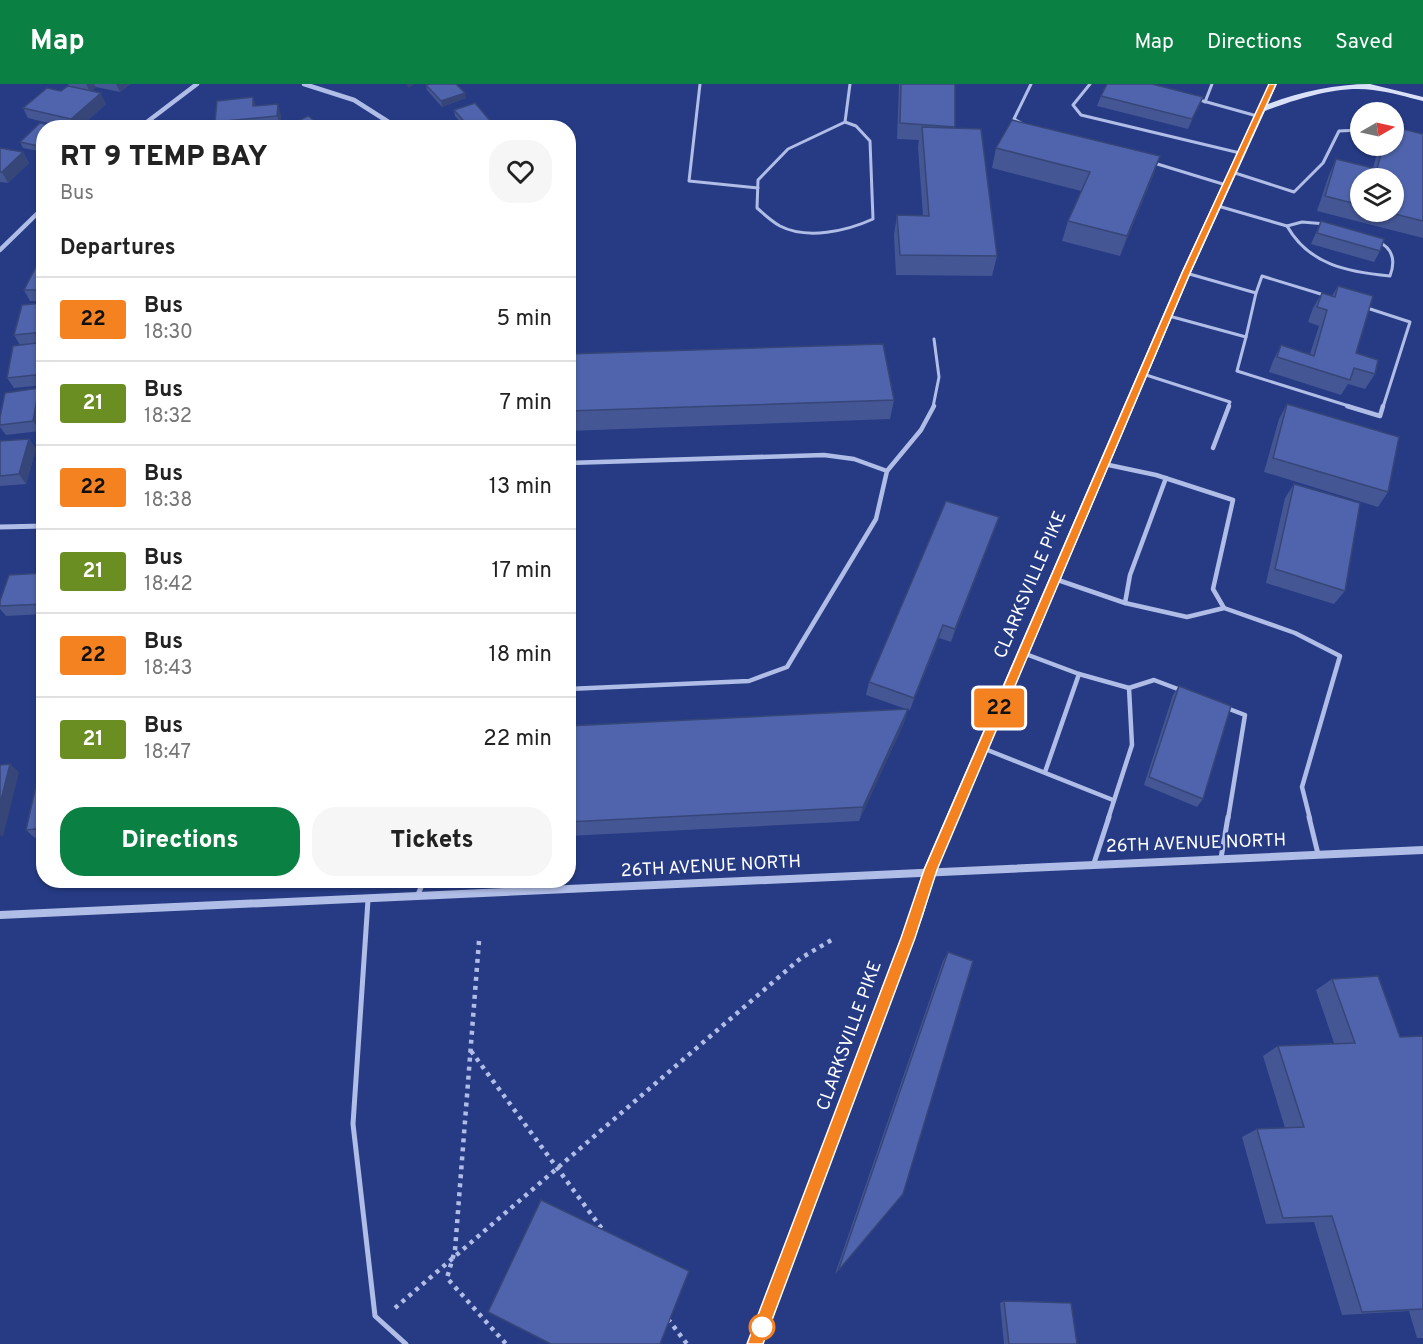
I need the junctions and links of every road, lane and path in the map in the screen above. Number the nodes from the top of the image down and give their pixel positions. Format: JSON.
{"nodes":[{"id":1,"x":197,"y":84,"type":"edge"},
{"id":2,"x":304,"y":84,"type":"edge"},
{"id":3,"x":700,"y":84,"type":"edge"},
{"id":4,"x":850,"y":84,"type":"edge"},
{"id":5,"x":1031,"y":84,"type":"edge"},
{"id":6,"x":1090,"y":84,"type":"edge"},
{"id":7,"x":1212,"y":84,"type":"edge"},
{"id":8,"x":1273,"y":84,"type":"edge"},
{"id":9,"x":1359,"y":84,"type":"edge"},
{"id":10,"x":1371,"y":87,"type":"junction"},
{"id":11,"x":1194,"y":99,"type":"edge"},
{"id":12,"x":1423,"y":99,"type":"edge"},
{"id":13,"x":1205,"y":102,"type":"junction"},
{"id":14,"x":1259,"y":113,"type":"junction"},
{"id":15,"x":150,"y":120,"type":"edge"},
{"id":16,"x":385,"y":120,"type":"edge"},
{"id":17,"x":845,"y":122,"type":"junction"},
{"id":18,"x":1027,"y":127,"type":"edge"},
{"id":19,"x":1350,"y":130,"type":"edge"},
{"id":20,"x":1240,"y":153,"type":"junction"},
{"id":21,"x":1146,"y":161,"type":"edge"},
{"id":22,"x":1232,"y":172,"type":"junction"},
{"id":23,"x":1226,"y":185,"type":"junction"},
{"id":24,"x":758,"y":188,"type":"junction"},
{"id":25,"x":1218,"y":206,"type":"junction"},
{"id":26,"x":36,"y":215,"type":"edge"},
{"id":27,"x":1327,"y":225,"type":"edge"},
{"id":28,"x":1287,"y":226,"type":"junction"},
{"id":29,"x":1372,"y":239,"type":"edge"},
{"id":30,"x":0,"y":250,"type":"edge"},
{"id":31,"x":1186,"y":273,"type":"junction"},
{"id":32,"x":1256,"y":293,"type":"junction"},
{"id":33,"x":1330,"y":297,"type":"edge"},
{"id":34,"x":1353,"y":304,"type":"edge"},
{"id":35,"x":1168,"y":315,"type":"junction"},
{"id":36,"x":1245,"y":337,"type":"junction"},
{"id":37,"x":934,"y":339,"type":"dead end"},
{"id":38,"x":1143,"y":374,"type":"junction"},
{"id":39,"x":1213,"y":448,"type":"dead end"},
{"id":40,"x":576,"y":463,"type":"edge"},
{"id":41,"x":1104,"y":464,"type":"junction"},
{"id":42,"x":887,"y":471,"type":"junction"},
{"id":43,"x":1166,"y":478,"type":"junction"},
{"id":44,"x":36,"y":526,"type":"edge"},
{"id":45,"x":0,"y":527,"type":"edge"},
{"id":46,"x":1055,"y":579,"type":"junction"},
{"id":47,"x":1125,"y":603,"type":"junction"},
{"id":48,"x":1224,"y":608,"type":"junction"},
{"id":49,"x":1023,"y":653,"type":"junction"},
{"id":50,"x":1079,"y":674,"type":"junction"},
{"id":51,"x":1130,"y":688,"type":"junction"},
{"id":52,"x":576,"y":689,"type":"edge"},
{"id":53,"x":1194,"y":695,"type":"edge"},
{"id":54,"x":1215,"y":703,"type":"edge"},
{"id":55,"x":983,"y":748,"type":"junction"},
{"id":56,"x":1045,"y":772,"type":"junction"},
{"id":57,"x":1113,"y":800,"type":"junction"},
{"id":58,"x":1423,"y":850,"type":"edge"},
{"id":59,"x":1318,"y":854,"type":"junction"},
{"id":60,"x":1221,"y":858,"type":"junction"},
{"id":61,"x":1094,"y":863,"type":"junction"},
{"id":62,"x":930,"y":870,"type":"junction"},
{"id":63,"x":421,"y":888,"type":"edge"},
{"id":64,"x":417,"y":897,"type":"junction"},
{"id":65,"x":368,"y":900,"type":"junction"},
{"id":66,"x":0,"y":915,"type":"edge"},
{"id":67,"x":835,"y":938,"type":"dead end"},
{"id":68,"x":479,"y":941,"type":"dead end"},
{"id":69,"x":470,"y":1050,"type":"junction"},
{"id":70,"x":558,"y":1169,"type":"junction"},
{"id":71,"x":612,"y":1243,"type":"edge"},
{"id":72,"x":451,"y":1262,"type":"junction"},
{"id":73,"x":666,"y":1316,"type":"edge"},
{"id":74,"x":379,"y":1320,"type":"junction"},
{"id":75,"x":406,"y":1344,"type":"edge"},
{"id":76,"x":506,"y":1344,"type":"edge"},
{"id":77,"x":687,"y":1344,"type":"edge"},
{"id":78,"x":755,"y":1344,"type":"edge"}],
"edges":[{"from":1,"to":15,"type":"street"},
{"from":2,"to":16,"type":"street"},
{"from":3,"to":24,"type":"lane"},
{"from":4,"to":17,"type":"lane"},
{"from":5,"to":18,"type":"lane"},
{"from":6,"to":20,"type":"lane"},
{"from":7,"to":13,"type":"lane"},
{"from":8,"to":14,"type":"main road","name":"CLARKSVILLE PIKE"},
{"from":9,"to":10,"type":"main road"},
{"from":10,"to":12,"type":"main road"},
{"from":10,"to":14,"type":"main road"},
{"from":11,"to":13,"type":"lane"},
{"from":13,"to":14,"type":"lane"},
{"from":14,"to":20,"type":"main road","name":"CLARKSVILLE PIKE"},
{"from":17,"to":24,"type":"lane"},
{"from":17,"to":24,"type":"lane"},
{"from":19,"to":22,"type":"lane"},
{"from":20,"to":22,"type":"main road","name":"CLARKSVILLE PIKE"},
{"from":21,"to":23,"type":"lane"},
{"from":22,"to":23,"type":"main road","name":"CLARKSVILLE PIKE"},
{"from":23,"to":25,"type":"main road","name":"CLARKSVILLE PIKE"},
{"from":25,"to":28,"type":"lane"},
{"from":25,"to":31,"type":"main road","name":"CLARKSVILLE PIKE"},
{"from":26,"to":30,"type":"street"},
{"from":27,"to":28,"type":"lane"},
{"from":28,"to":29,"type":"lane"},
{"from":31,"to":32,"type":"lane"},
{"from":31,"to":35,"type":"main road","name":"CLARKSVILLE PIKE"},
{"from":32,"to":33,"type":"lane"},
{"from":32,"to":36,"type":"lane"},
{"from":34,"to":36,"type":"lane"},
{"from":35,"to":36,"type":"lane"},
{"from":35,"to":38,"type":"main road","name":"CLARKSVILLE PIKE"},
{"from":37,"to":42,"type":"lane"},
{"from":38,"to":39,"type":"lane"},
{"from":38,"to":41,"type":"main road","name":"CLARKSVILLE PIKE"},
{"from":40,"to":42,"type":"lane"},
{"from":41,"to":43,"type":"lane"},
{"from":41,"to":46,"type":"main road","name":"CLARKSVILLE PIKE"},
{"from":42,"to":52,"type":"lane"},
{"from":43,"to":47,"type":"lane"},
{"from":43,"to":48,"type":"lane"},
{"from":44,"to":45,"type":"street"},
{"from":46,"to":47,"type":"lane"},
{"from":46,"to":49,"type":"main road","name":"CLARKSVILLE PIKE"},
{"from":47,"to":48,"type":"lane"},
{"from":48,"to":59,"type":"lane"},
{"from":49,"to":50,"type":"lane"},
{"from":49,"to":55,"type":"main road","name":"CLARKSVILLE PIKE"},
{"from":50,"to":51,"type":"lane"},
{"from":50,"to":56,"type":"lane"},
{"from":51,"to":53,"type":"lane"},
{"from":51,"to":57,"type":"lane"},
{"from":54,"to":60,"type":"lane"},
{"from":55,"to":56,"type":"lane"},
{"from":55,"to":62,"type":"main road","name":"CLARKSVILLE PIKE"},
{"from":56,"to":57,"type":"lane"},
{"from":57,"to":61,"type":"lane"},
{"from":58,"to":59,"type":"street","name":"26TH AVENUE NORTH"},
{"from":59,"to":60,"type":"street","name":"26TH AVENUE NORTH"},
{"from":60,"to":61,"type":"street","name":"26TH AVENUE NORTH"},
{"from":61,"to":62,"type":"street","name":"26TH AVENUE NORTH"},
{"from":62,"to":64,"type":"street","name":"26TH AVENUE NORTH"},
{"from":62,"to":78,"type":"main road","name":"CLARKSVILLE PIKE"},
{"from":63,"to":64,"type":"lane"},
{"from":64,"to":65,"type":"street","name":"26TH AVENUE NORTH"},
{"from":65,"to":66,"type":"street","name":"26TH AVENUE NORTH"},
{"from":65,"to":74,"type":"lane"},
{"from":67,"to":70,"type":"path"},
{"from":68,"to":69,"type":"path"},
{"from":69,"to":70,"type":"path"},
{"from":69,"to":72,"type":"path"},
{"from":70,"to":71,"type":"path"},
{"from":70,"to":72,"type":"path"},
{"from":72,"to":74,"type":"path"},
{"from":72,"to":76,"type":"path"},
{"from":73,"to":77,"type":"path"},
{"from":74,"to":75,"type":"lane"}]}
